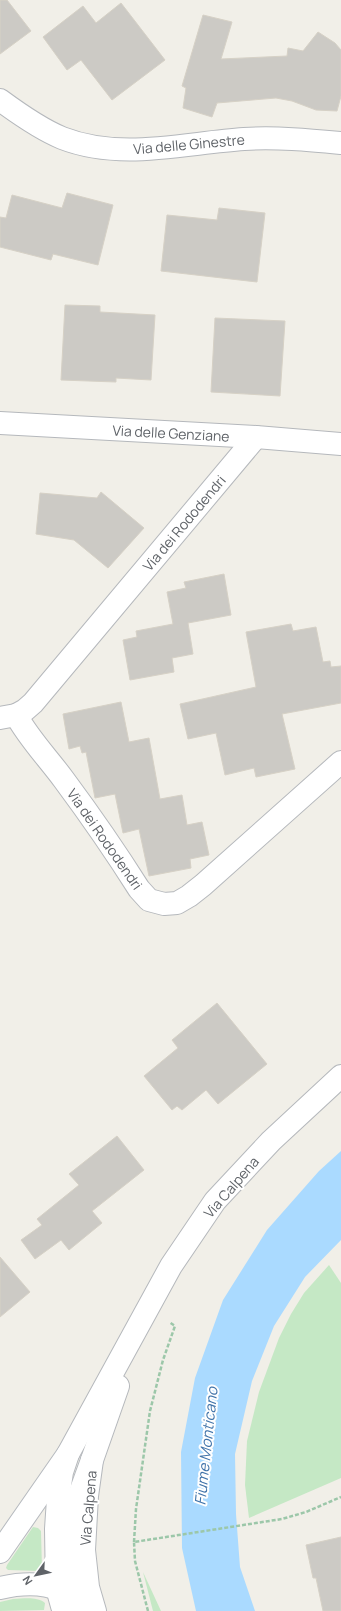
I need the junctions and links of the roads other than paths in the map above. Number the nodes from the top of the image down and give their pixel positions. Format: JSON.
{"nodes":[{"id":1,"x":0,"y":100,"type":"edge"},
{"id":2,"x":341,"y":143,"type":"edge"},
{"id":3,"x":0,"y":423,"type":"edge"},
{"id":4,"x":256,"y":437,"type":"junction"},
{"id":5,"x":341,"y":444,"type":"edge"},
{"id":6,"x":8,"y":717,"type":"edge"},
{"id":7,"x":341,"y":762,"type":"edge"},
{"id":8,"x":341,"y":1076,"type":"edge"},
{"id":9,"x":143,"y":1316,"type":"junction"},
{"id":10,"x":68,"y":1454,"type":"junction"},
{"id":11,"x":92,"y":1460,"type":"junction"},
{"id":12,"x":0,"y":1552,"type":"edge"},
{"id":13,"x":0,"y":1588,"type":"edge"},
{"id":14,"x":66,"y":1604,"type":"edge"},
{"id":15,"x":95,"y":1611,"type":"edge"}],
"edges":[{"from":1,"to":2,"type":"street","name":"Via delle Ginestre"},
{"from":3,"to":4,"type":"street","name":"Via delle Genziane"},
{"from":4,"to":5,"type":"street","name":"Via delle Genziane"},
{"from":4,"to":6,"type":"street","name":"Via dei Rododendri"},
{"from":6,"to":7,"type":"street","name":"Via dei Rododendri"},
{"from":8,"to":9,"type":"street","name":"Via Calpena"},
{"from":9,"to":10,"type":"street","name":"Via Calpena"},
{"from":9,"to":11,"type":"street","name":"Via Calpena"},
{"from":10,"to":12,"type":"street"},
{"from":10,"to":14,"type":"street"},
{"from":11,"to":14,"type":"street"},
{"from":11,"to":15,"type":"street","name":"Via Calpena"},
{"from":13,"to":14,"type":"street"}]}
